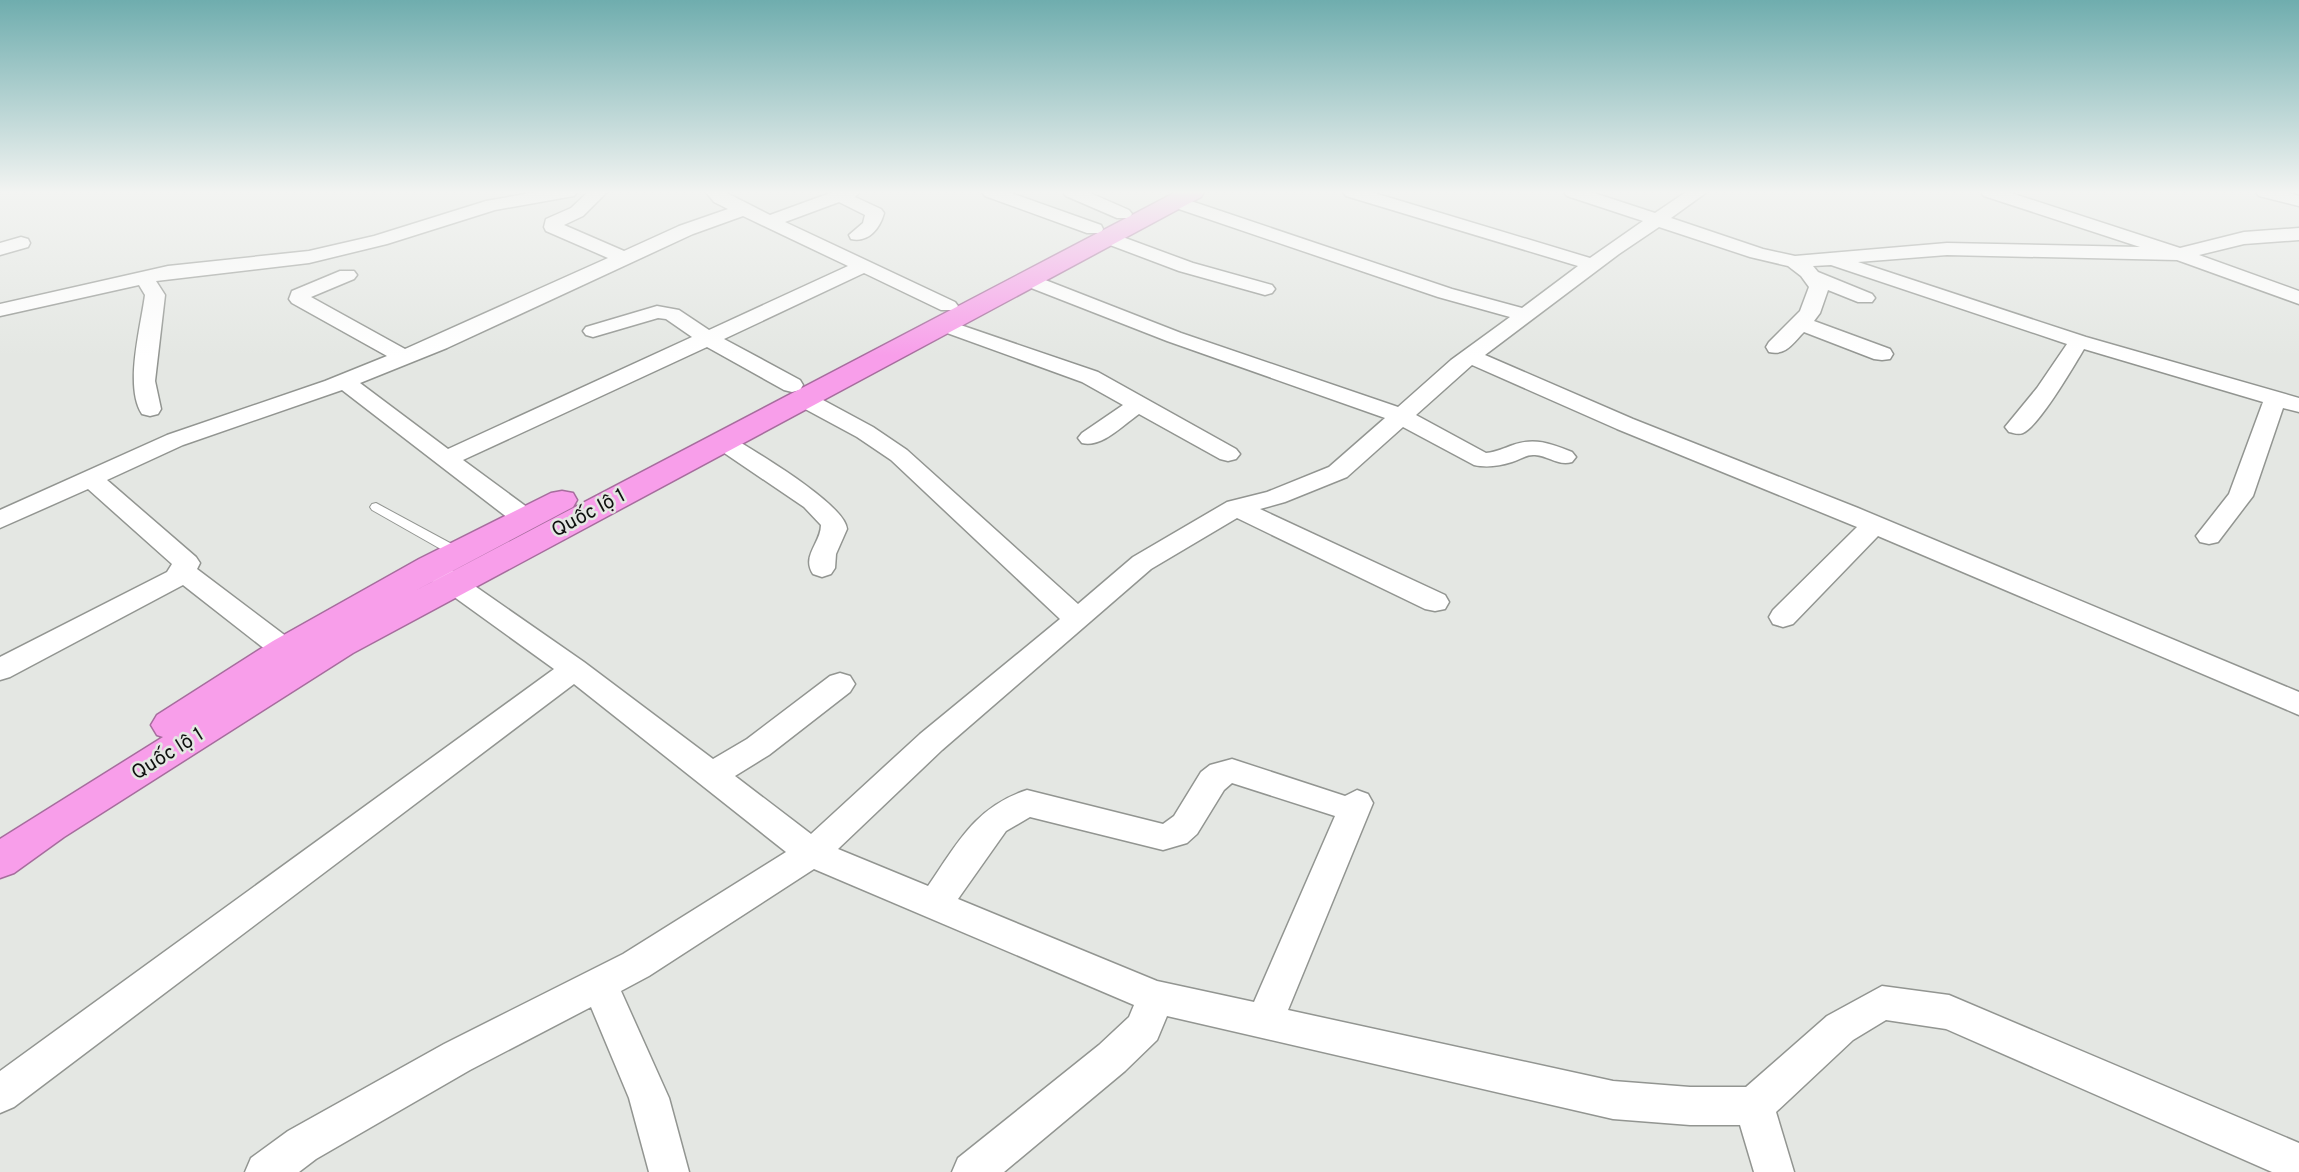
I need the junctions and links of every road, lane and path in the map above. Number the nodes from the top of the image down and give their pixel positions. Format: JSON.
{"nodes":[{"id":1,"x":352,"y":247,"type":"edge"},
{"id":2,"x":598,"y":247,"type":"edge"},
{"id":3,"x":649,"y":247,"type":"edge"},
{"id":4,"x":823,"y":247,"type":"edge"},
{"id":5,"x":1073,"y":247,"type":"edge"},
{"id":6,"x":1079,"y":247,"type":"edge"},
{"id":7,"x":1147,"y":247,"type":"edge"},
{"id":8,"x":1318,"y":247,"type":"edge"},
{"id":9,"x":1533,"y":247,"type":"edge"},
{"id":10,"x":1619,"y":247,"type":"edge"},
{"id":11,"x":1738,"y":247,"type":"edge"},
{"id":12,"x":2157,"y":247,"type":"edge"},
{"id":13,"x":2209,"y":247,"type":"edge"},
{"id":14,"x":2179,"y":254,"type":"junction"},
{"id":15,"x":624,"y":258,"type":"junction"},
{"id":16,"x":1830,"y":260,"type":"junction"},
{"id":17,"x":1795,"y":262,"type":"junction"},
{"id":18,"x":1594,"y":265,"type":"junction"},
{"id":19,"x":864,"y":266,"type":"junction"},
{"id":20,"x":347,"y":275,"type":"dead end"},
{"id":21,"x":1811,"y":276,"type":"junction"},
{"id":22,"x":144,"y":277,"type":"junction"},
{"id":23,"x":1028,"y":280,"type":"junction"},
{"id":24,"x":1264,"y":289,"type":"dead end"},
{"id":25,"x":1865,"y":298,"type":"dead end"},
{"id":26,"x":2299,"y":298,"type":"edge"},
{"id":27,"x":0,"y":310,"type":"edge"},
{"id":28,"x":946,"y":315,"type":"junction"},
{"id":29,"x":1526,"y":315,"type":"junction"},
{"id":30,"x":1800,"y":322,"type":"junction"},
{"id":31,"x":593,"y":331,"type":"dead end"},
{"id":32,"x":705,"y":337,"type":"junction"},
{"id":33,"x":2079,"y":340,"type":"junction"},
{"id":34,"x":1776,"y":347,"type":"dead end"},
{"id":35,"x":1882,"y":354,"type":"dead end"},
{"id":36,"x":404,"y":357,"type":"junction"},
{"id":37,"x":1471,"y":357,"type":"junction"},
{"id":38,"x":344,"y":381,"type":"junction"},
{"id":39,"x":797,"y":391,"type":"junction"},
{"id":40,"x":2275,"y":399,"type":"junction"},
{"id":41,"x":1137,"y":405,"type":"junction"},
{"id":42,"x":2299,"y":405,"type":"edge"},
{"id":43,"x":150,"y":409,"type":"dead end"},
{"id":44,"x":1401,"y":416,"type":"junction"},
{"id":45,"x":2017,"y":427,"type":"dead end"},
{"id":46,"x":1090,"y":438,"type":"dead end"},
{"id":47,"x":722,"y":441,"type":"junction"},
{"id":48,"x":1228,"y":454,"type":"dead end"},
{"id":49,"x":1564,"y":457,"type":"dead end"},
{"id":50,"x":446,"y":459,"type":"junction"},
{"id":51,"x":90,"y":478,"type":"junction"},
{"id":52,"x":376,"y":507,"type":"dead end"},
{"id":53,"x":1236,"y":508,"type":"junction"},
{"id":54,"x":526,"y":519,"type":"junction"},
{"id":55,"x":0,"y":520,"type":"edge"},
{"id":56,"x":1874,"y":525,"type":"junction"},
{"id":57,"x":2209,"y":536,"type":"dead end"},
{"id":58,"x":456,"y":568,"type":"junction"},
{"id":59,"x":822,"y":568,"type":"dead end"},
{"id":60,"x":182,"y":571,"type":"junction"},
{"id":61,"x":1435,"y":602,"type":"dead end"},
{"id":62,"x":1783,"y":617,"type":"dead end"},
{"id":63,"x":1077,"y":619,"type":"junction"},
{"id":64,"x":285,"y":650,"type":"junction"},
{"id":65,"x":574,"y":669,"type":"junction"},
{"id":66,"x":0,"y":670,"type":"edge"},
{"id":67,"x":840,"y":684,"type":"dead end"},
{"id":68,"x":2299,"y":704,"type":"edge"},
{"id":69,"x":711,"y":775,"type":"junction"},
{"id":70,"x":0,"y":836,"type":"edge"},
{"id":71,"x":812,"y":853,"type":"junction"},
{"id":72,"x":0,"y":861,"type":"edge"},
{"id":73,"x":935,"y":905,"type":"junction"},
{"id":74,"x":599,"y":984,"type":"junction"},
{"id":75,"x":1155,"y":998,"type":"junction"},
{"id":76,"x":1264,"y":1022,"type":"junction"},
{"id":77,"x":0,"y":1094,"type":"edge"},
{"id":78,"x":1754,"y":1106,"type":"junction"},
{"id":79,"x":2299,"y":1163,"type":"edge"},
{"id":80,"x":266,"y":1172,"type":"edge"},
{"id":81,"x":669,"y":1172,"type":"edge"},
{"id":82,"x":972,"y":1172,"type":"edge"},
{"id":83,"x":1773,"y":1172,"type":"edge"}],
"edges":[{"from":1,"to":22,"type":"street"},
{"from":2,"to":15,"type":"street"},
{"from":3,"to":15,"type":"street"},
{"from":4,"to":19,"type":"street"},
{"from":5,"to":28,"type":"highway","name":"Quốc lộ 1"},
{"from":6,"to":23,"type":"highway","name":"Quốc lộ 1"},
{"from":7,"to":24,"type":"street"},
{"from":8,"to":29,"type":"street"},
{"from":9,"to":18,"type":"street"},
{"from":10,"to":18,"type":"street"},
{"from":11,"to":17,"type":"street"},
{"from":12,"to":14,"type":"street"},
{"from":13,"to":14,"type":"street"},
{"from":14,"to":16,"type":"street"},
{"from":14,"to":26,"type":"street"},
{"from":15,"to":36,"type":"street"},
{"from":16,"to":17,"type":"street"},
{"from":16,"to":33,"type":"street"},
{"from":17,"to":21,"type":"street"},
{"from":18,"to":29,"type":"street"},
{"from":19,"to":28,"type":"street"},
{"from":19,"to":32,"type":"street"},
{"from":20,"to":36,"type":"street"},
{"from":21,"to":25,"type":"street"},
{"from":21,"to":30,"type":"street"},
{"from":22,"to":27,"type":"street"},
{"from":22,"to":43,"type":"street"},
{"from":23,"to":28,"type":"highway","name":"Quốc lộ 1"},
{"from":23,"to":44,"type":"street"},
{"from":28,"to":39,"type":"highway","name":"Quốc lộ 1"},
{"from":28,"to":41,"type":"street"},
{"from":29,"to":37,"type":"street"},
{"from":30,"to":34,"type":"street"},
{"from":30,"to":35,"type":"street"},
{"from":31,"to":32,"type":"street"},
{"from":32,"to":39,"type":"street"},
{"from":32,"to":50,"type":"street"},
{"from":33,"to":40,"type":"street"},
{"from":33,"to":45,"type":"street"},
{"from":36,"to":38,"type":"street"},
{"from":37,"to":44,"type":"street"},
{"from":37,"to":56,"type":"street"},
{"from":38,"to":50,"type":"street"},
{"from":38,"to":51,"type":"street"},
{"from":39,"to":47,"type":"highway","name":"Quốc lộ 1"},
{"from":39,"to":54,"type":"highway","name":"Quốc lộ 1"},
{"from":39,"to":63,"type":"street"},
{"from":40,"to":42,"type":"street"},
{"from":40,"to":57,"type":"street"},
{"from":41,"to":46,"type":"street"},
{"from":41,"to":48,"type":"street"},
{"from":44,"to":49,"type":"street"},
{"from":44,"to":53,"type":"street"},
{"from":47,"to":58,"type":"highway","name":"Quốc lộ 1"},
{"from":47,"to":59,"type":"street"},
{"from":50,"to":54,"type":"street"},
{"from":51,"to":55,"type":"street"},
{"from":51,"to":60,"type":"street"},
{"from":52,"to":58,"type":"lane"},
{"from":53,"to":61,"type":"street"},
{"from":53,"to":63,"type":"street"},
{"from":54,"to":58,"type":"highway","name":"Quốc lộ 1"},
{"from":56,"to":62,"type":"street"},
{"from":56,"to":68,"type":"street"},
{"from":58,"to":64,"type":"highway","name":"Quốc lộ 1"},
{"from":58,"to":65,"type":"street"},
{"from":58,"to":72,"type":"highway","name":"Quốc lộ 1"},
{"from":60,"to":64,"type":"street"},
{"from":60,"to":66,"type":"street"},
{"from":63,"to":71,"type":"street"},
{"from":64,"to":70,"type":"highway","name":"Quốc lộ 1"},
{"from":65,"to":69,"type":"street"},
{"from":65,"to":77,"type":"street"},
{"from":67,"to":69,"type":"street"},
{"from":69,"to":71,"type":"street"},
{"from":71,"to":73,"type":"street"},
{"from":71,"to":74,"type":"street"},
{"from":73,"to":75,"type":"street"},
{"from":73,"to":76,"type":"street"},
{"from":74,"to":80,"type":"street"},
{"from":74,"to":81,"type":"street"},
{"from":75,"to":76,"type":"street"},
{"from":75,"to":82,"type":"street"},
{"from":76,"to":78,"type":"street"},
{"from":78,"to":79,"type":"street"},
{"from":78,"to":83,"type":"street"}]}
